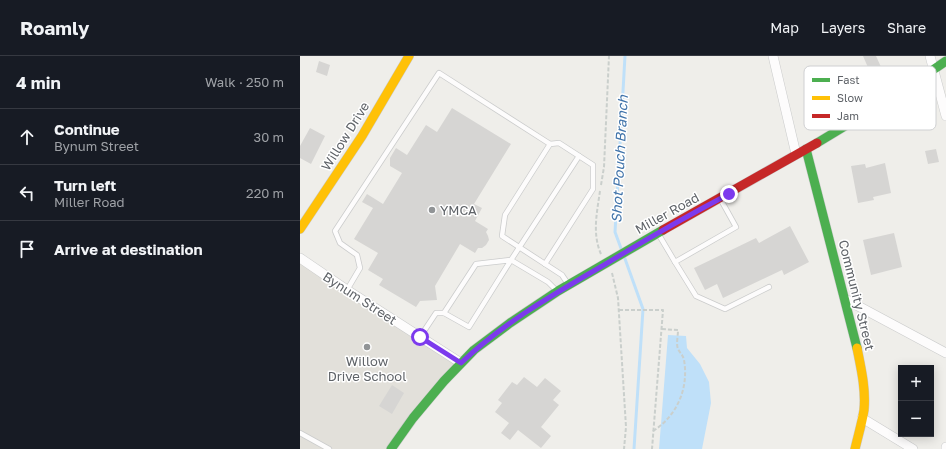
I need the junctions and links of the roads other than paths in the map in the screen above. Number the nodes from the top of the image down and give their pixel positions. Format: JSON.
{"nodes":[{"id":1,"x":410,"y":56,"type":"edge"},
{"id":2,"x":772,"y":56,"type":"edge"},
{"id":3,"x":930,"y":56,"type":"edge"},
{"id":4,"x":946,"y":61,"type":"edge"},
{"id":5,"x":932,"y":66,"type":"edge"},
{"id":6,"x":936,"y":68,"type":"edge"},
{"id":7,"x":936,"y":81,"type":"edge"},
{"id":8,"x":946,"y":116,"type":"edge"},
{"id":9,"x":838,"y":130,"type":"edge"},
{"id":10,"x":550,"y":144,"type":"junction"},
{"id":11,"x":806,"y":149,"type":"junction"},
{"id":12,"x":796,"y":154,"type":"junction"},
{"id":13,"x":579,"y":156,"type":"junction"},
{"id":14,"x":720,"y":198,"type":"junction"},
{"id":15,"x":300,"y":230,"type":"edge"},
{"id":16,"x":658,"y":233,"type":"junction"},
{"id":17,"x":519,"y":247,"type":"junction"},
{"id":18,"x":300,"y":258,"type":"edge"},
{"id":19,"x":511,"y":260,"type":"junction"},
{"id":20,"x":675,"y":262,"type":"junction"},
{"id":21,"x":545,"y":264,"type":"junction"},
{"id":22,"x":569,"y":285,"type":"junction"},
{"id":23,"x":769,"y":287,"type":"dead end"},
{"id":24,"x":347,"y":290,"type":"junction"},
{"id":25,"x":558,"y":291,"type":"junction"},
{"id":26,"x":845,"y":299,"type":"junction"},
{"id":27,"x":444,"y":312,"type":"junction"},
{"id":28,"x":420,"y":337,"type":"junction"},
{"id":29,"x":946,"y":353,"type":"edge"},
{"id":30,"x":461,"y":363,"type":"junction"},
{"id":31,"x":862,"y":418,"type":"junction"},
{"id":32,"x":300,"y":433,"type":"edge"},
{"id":33,"x":329,"y":449,"type":"edge"},
{"id":34,"x":391,"y":449,"type":"edge"},
{"id":35,"x":855,"y":449,"type":"edge"},
{"id":36,"x":913,"y":449,"type":"edge"}],
"edges":[{"from":1,"to":15,"type":"main road","name":"Willow Drive"},
{"from":2,"to":12,"type":"street"},
{"from":3,"to":5,"type":"street"},
{"from":4,"to":6,"type":"main road","name":"Miller Road"},
{"from":7,"to":8,"type":"street"},
{"from":9,"to":11,"type":"main road","name":"Miller Road"},
{"from":10,"to":13,"type":"lane"},
{"from":10,"to":17,"type":"lane"},
{"from":10,"to":24,"type":"lane"},
{"from":11,"to":12,"type":"main road","name":"Miller Road"},
{"from":11,"to":26,"type":"main road","name":"Community Street"},
{"from":12,"to":14,"type":"main road","name":"Miller Road"},
{"from":13,"to":17,"type":"lane"},
{"from":13,"to":21,"type":"lane"},
{"from":14,"to":16,"type":"main road","name":"Miller Road"},
{"from":14,"to":20,"type":"lane"},
{"from":16,"to":20,"type":"lane"},
{"from":16,"to":22,"type":"main road","name":"Miller Road"},
{"from":17,"to":19,"type":"lane"},
{"from":17,"to":21,"type":"lane"},
{"from":18,"to":24,"type":"street","name":"Bynum Street"},
{"from":19,"to":25,"type":"lane"},
{"from":19,"to":27,"type":"lane"},
{"from":19,"to":27,"type":"lane"},
{"from":20,"to":23,"type":"lane"},
{"from":21,"to":22,"type":"lane"},
{"from":22,"to":25,"type":"main road","name":"Miller Road"},
{"from":24,"to":28,"type":"street","name":"Bynum Street"},
{"from":25,"to":30,"type":"main road","name":"Miller Road"},
{"from":26,"to":29,"type":"street"},
{"from":26,"to":31,"type":"main road","name":"Community Street"},
{"from":27,"to":28,"type":"lane"},
{"from":28,"to":30,"type":"street","name":"Bynum Street"},
{"from":30,"to":34,"type":"main road","name":"Miller Road"},
{"from":31,"to":35,"type":"main road","name":"Community Street"},
{"from":31,"to":36,"type":"street"},
{"from":32,"to":33,"type":"lane"}]}
